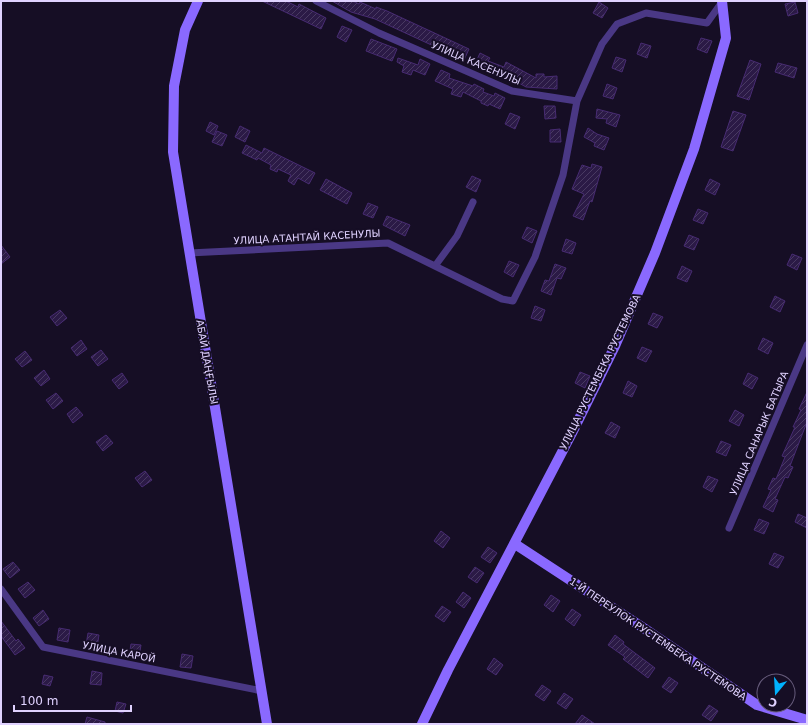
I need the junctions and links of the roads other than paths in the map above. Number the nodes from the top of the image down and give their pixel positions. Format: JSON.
{"nodes":[{"id":1,"x":198,"y":1,"type":"edge"},
{"id":2,"x":316,"y":1,"type":"edge"},
{"id":3,"x":723,"y":1,"type":"edge"},
{"id":4,"x":577,"y":100,"type":"junction"},
{"id":5,"x":473,"y":202,"type":"dead end"},
{"id":6,"x":189,"y":253,"type":"junction"},
{"id":7,"x":435,"y":266,"type":"junction"},
{"id":8,"x":807,"y":345,"type":"edge"},
{"id":9,"x":729,"y":528,"type":"dead end"},
{"id":10,"x":515,"y":544,"type":"junction"},
{"id":11,"x":1,"y":589,"type":"edge"},
{"id":12,"x":262,"y":691,"type":"junction"},
{"id":13,"x":807,"y":720,"type":"edge"},
{"id":14,"x":266,"y":724,"type":"edge"},
{"id":15,"x":422,"y":724,"type":"edge"}],
"edges":[{"from":1,"to":6,"type":"street","name":"АБАЙ ДАҢҒЫЛЫ"},
{"from":2,"to":4,"type":"street","name":"УЛИЦА КАСЕНУЛЫ"},
{"from":3,"to":4,"type":"street"},
{"from":3,"to":10,"type":"street","name":"УЛИЦА РУСТЕМБЕКА РУСТЕМОВА"},
{"from":4,"to":7,"type":"street","name":"УЛИЦА АТАНТАЙ КАСЕНУЛЫ"},
{"from":5,"to":7,"type":"street"},
{"from":6,"to":7,"type":"street","name":"УЛИЦА АТАНТАЙ КАСЕНУЛЫ"},
{"from":6,"to":12,"type":"street","name":"АБАЙ ДАҢҒЫЛЫ"},
{"from":8,"to":9,"type":"street","name":"УЛИЦА САНАРЫК БАТЫРА"},
{"from":10,"to":13,"type":"street","name":"1-Й ПЕРЕУЛОК РУСТЕМБЕКА РУСТЕМОВА"},
{"from":10,"to":15,"type":"street","name":"УЛИЦА РУСТЕМБЕКА РУСТЕМОВА"},
{"from":11,"to":12,"type":"street","name":"УЛИЦА КАРОЙ"},
{"from":12,"to":14,"type":"street","name":"АБАЙ ДАҢҒЫЛЫ"}]}
